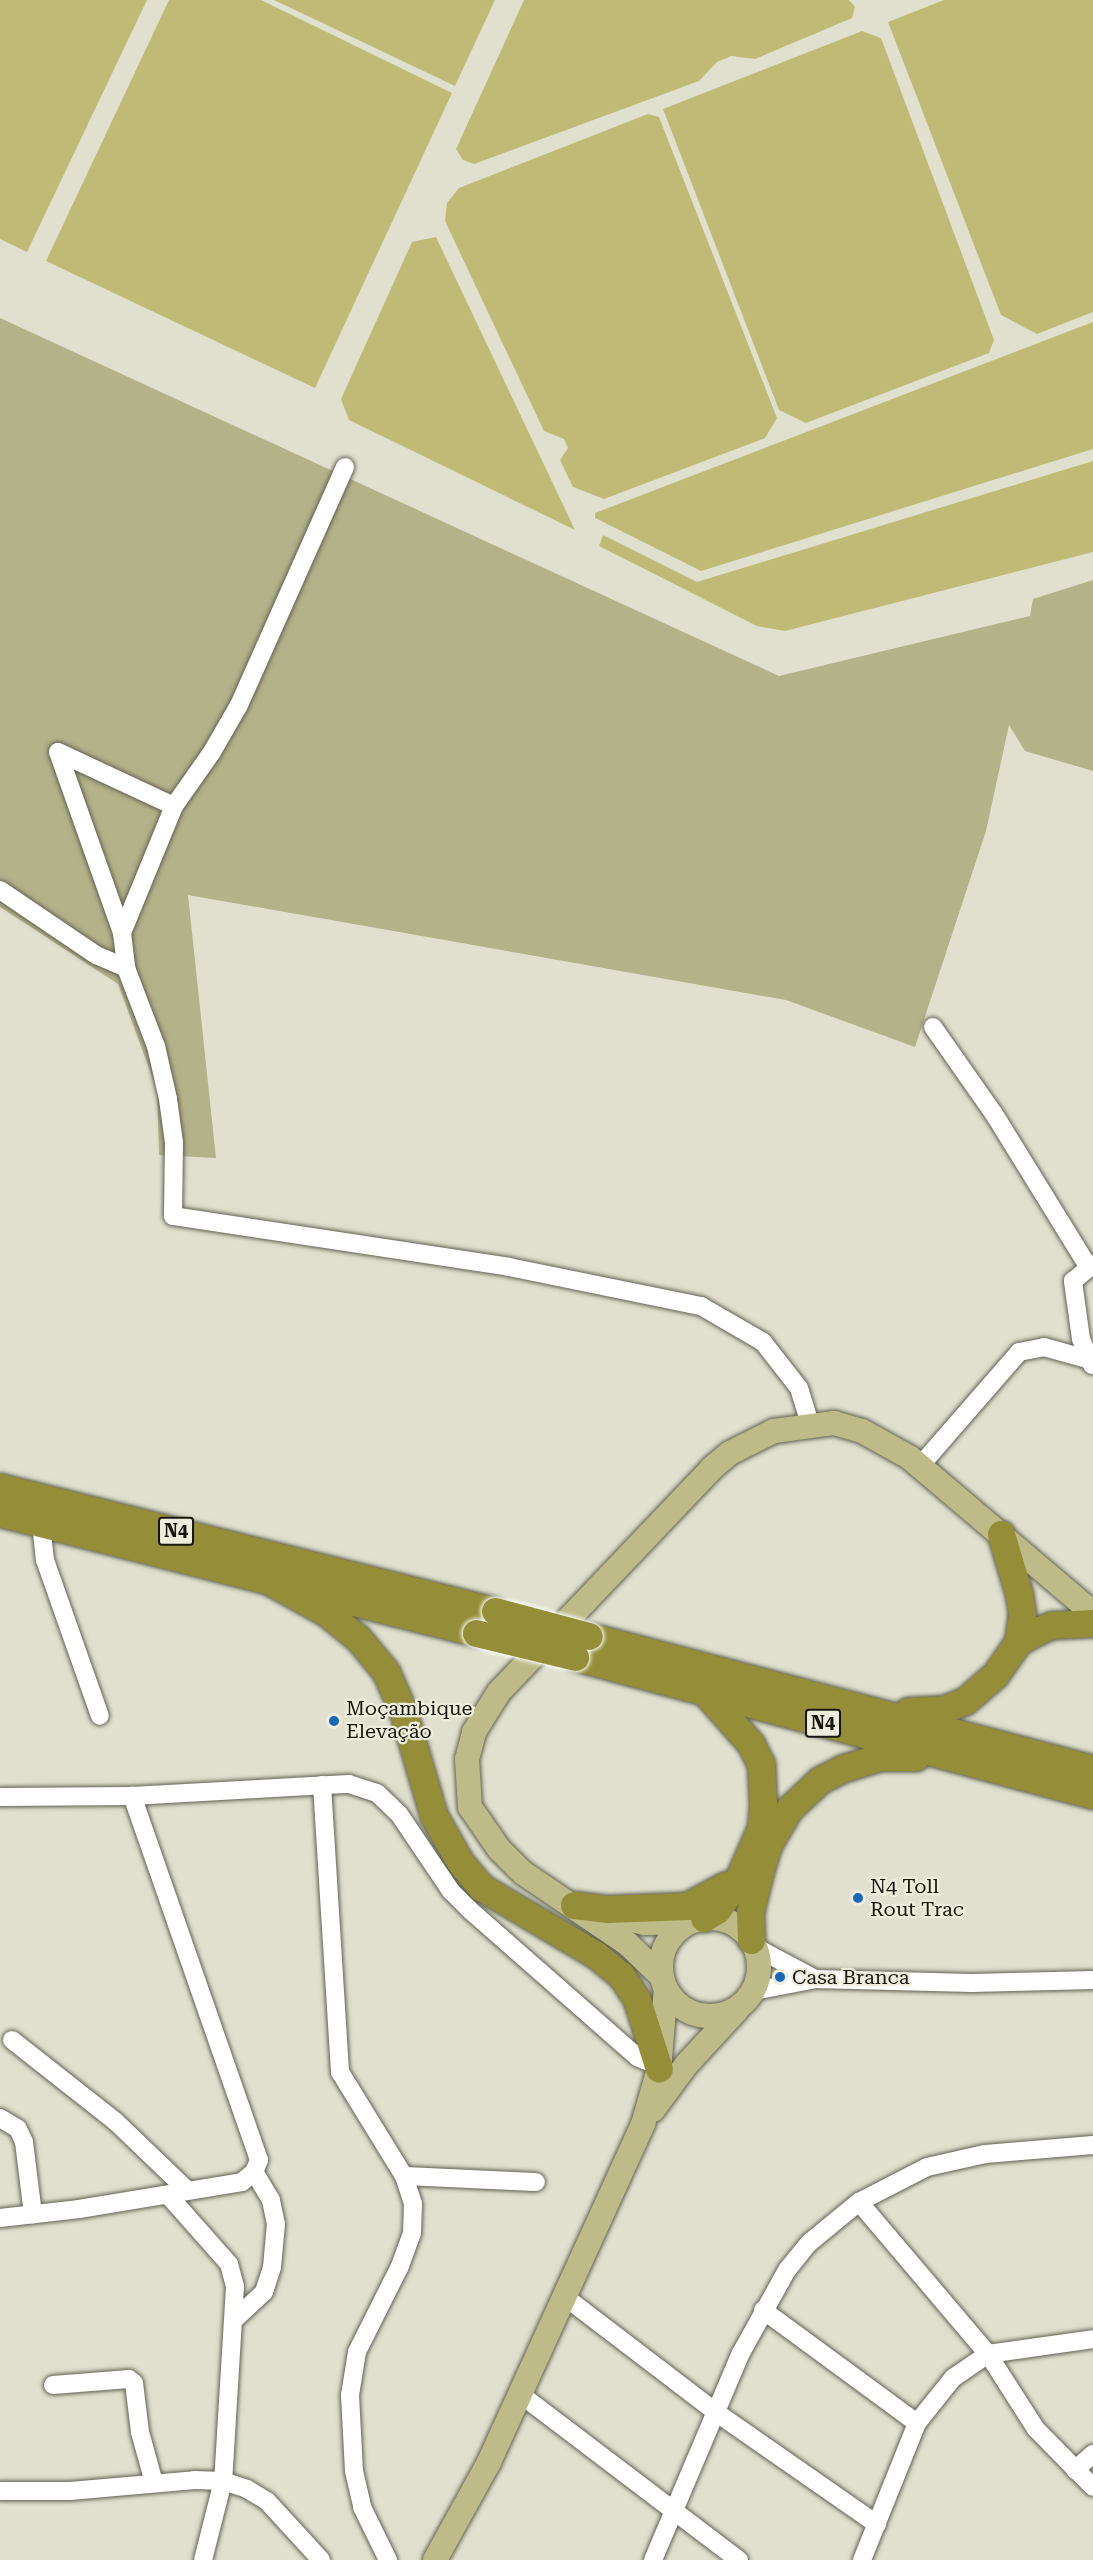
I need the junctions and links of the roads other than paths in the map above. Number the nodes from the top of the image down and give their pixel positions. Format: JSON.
{"nodes":[{"id":1,"x":345,"y":467,"type":"dead end"},
{"id":2,"x":174,"y":806,"type":"junction"},
{"id":3,"x":0,"y":890,"type":"edge"},
{"id":4,"x":122,"y":933,"type":"junction"},
{"id":5,"x":126,"y":968,"type":"junction"},
{"id":6,"x":933,"y":1027,"type":"dead end"},
{"id":7,"x":1088,"y":1273,"type":"edge"},
{"id":8,"x":1090,"y":1362,"type":"edge"},
{"id":9,"x":810,"y":1424,"type":"junction"},
{"id":10,"x":920,"y":1466,"type":"junction"},
{"id":11,"x":0,"y":1487,"type":"edge"},
{"id":12,"x":0,"y":1513,"type":"edge"},
{"id":13,"x":41,"y":1523,"type":"junction"},
{"id":14,"x":1001,"y":1534,"type":"junction"},
{"id":15,"x":271,"y":1582,"type":"junction"},
{"id":16,"x":1093,"y":1613,"type":"edge"},
{"id":17,"x":1093,"y":1623,"type":"edge"},
{"id":18,"x":1018,"y":1642,"type":"junction"},
{"id":19,"x":582,"y":1646,"type":"junction"},
{"id":20,"x":704,"y":1691,"type":"junction"},
{"id":21,"x":867,"y":1707,"type":"junction"},
{"id":22,"x":100,"y":1716,"type":"dead end"},
{"id":23,"x":941,"y":1756,"type":"junction"},
{"id":24,"x":1093,"y":1769,"type":"edge"},
{"id":25,"x":322,"y":1785,"type":"junction"},
{"id":26,"x":1093,"y":1795,"type":"edge"},
{"id":27,"x":132,"y":1796,"type":"junction"},
{"id":28,"x":0,"y":1797,"type":"edge"},
{"id":29,"x":753,"y":1851,"type":"junction"},
{"id":30,"x":574,"y":1905,"type":"junction"},
{"id":31,"x":697,"y":1920,"type":"junction"},
{"id":32,"x":753,"y":1943,"type":"junction"},
{"id":33,"x":815,"y":1979,"type":"junction"},
{"id":34,"x":1093,"y":1980,"type":"edge"},
{"id":35,"x":664,"y":1983,"type":"junction"},
{"id":36,"x":747,"y":1999,"type":"junction"},
{"id":37,"x":12,"y":2040,"type":"dead end"},
{"id":38,"x":686,"y":2065,"type":"junction"},
{"id":39,"x":659,"y":2069,"type":"junction"},
{"id":40,"x":0,"y":2118,"type":"edge"},
{"id":41,"x":643,"y":2124,"type":"junction"},
{"id":42,"x":1093,"y":2145,"type":"edge"},
{"id":43,"x":254,"y":2172,"type":"junction"},
{"id":44,"x":404,"y":2176,"type":"junction"},
{"id":45,"x":536,"y":2182,"type":"dead end"},
{"id":46,"x":187,"y":2190,"type":"junction"},
{"id":47,"x":168,"y":2195,"type":"junction"},
{"id":48,"x":859,"y":2202,"type":"junction"},
{"id":49,"x":33,"y":2214,"type":"junction"},
{"id":50,"x":0,"y":2218,"type":"edge"},
{"id":51,"x":564,"y":2296,"type":"junction"},
{"id":52,"x":763,"y":2310,"type":"junction"},
{"id":53,"x":235,"y":2319,"type":"junction"},
{"id":54,"x":1093,"y":2339,"type":"edge"},
{"id":55,"x":988,"y":2354,"type":"junction"},
{"id":56,"x":53,"y":2385,"type":"dead end"},
{"id":57,"x":520,"y":2394,"type":"junction"},
{"id":58,"x":717,"y":2413,"type":"junction"},
{"id":59,"x":917,"y":2423,"type":"junction"},
{"id":60,"x":1093,"y":2454,"type":"edge"},
{"id":61,"x":1075,"y":2470,"type":"junction"},
{"id":62,"x":223,"y":2481,"type":"junction"},
{"id":63,"x":154,"y":2483,"type":"junction"},
{"id":64,"x":1093,"y":2487,"type":"edge"},
{"id":65,"x":0,"y":2491,"type":"edge"},
{"id":66,"x":674,"y":2514,"type":"junction"},
{"id":67,"x":877,"y":2524,"type":"junction"},
{"id":68,"x":203,"y":2560,"type":"edge"},
{"id":69,"x":321,"y":2560,"type":"edge"},
{"id":70,"x":388,"y":2560,"type":"edge"},
{"id":71,"x":435,"y":2560,"type":"edge"},
{"id":72,"x":653,"y":2560,"type":"edge"},
{"id":73,"x":739,"y":2560,"type":"edge"},
{"id":74,"x":862,"y":2560,"type":"edge"}],
"edges":[{"from":1,"to":2,"type":"street"},
{"from":2,"to":4,"type":"street"},
{"from":2,"to":4,"type":"street"},
{"from":3,"to":5,"type":"street"},
{"from":4,"to":5,"type":"street"},
{"from":5,"to":9,"type":"street"},
{"from":6,"to":7,"type":"street"},
{"from":7,"to":8,"type":"street"},
{"from":8,"to":10,"type":"street"},
{"from":9,"to":10,"type":"main road"},
{"from":9,"to":30,"type":"main road"},
{"from":10,"to":14,"type":"main road"},
{"from":11,"to":19,"type":"highway","number":"N4","bridge":true},
{"from":12,"to":13,"type":"highway","number":"N4"},
{"from":13,"to":15,"type":"highway","number":"N4"},
{"from":13,"to":22,"type":"street"},
{"from":14,"to":16,"type":"main road"},
{"from":14,"to":18,"type":"highway"},
{"from":15,"to":19,"type":"highway","number":"N4","bridge":true},
{"from":15,"to":39,"type":"highway"},
{"from":17,"to":18,"type":"highway"},
{"from":18,"to":21,"type":"highway"},
{"from":19,"to":20,"type":"highway","number":"N4"},
{"from":19,"to":21,"type":"highway","number":"N4"},
{"from":20,"to":23,"type":"highway","number":"N4"},
{"from":20,"to":29,"type":"highway"},
{"from":21,"to":24,"type":"highway","number":"N4"},
{"from":23,"to":26,"type":"highway","number":"N4"},
{"from":23,"to":32,"type":"highway"},
{"from":25,"to":27,"type":"street"},
{"from":25,"to":39,"type":"street"},
{"from":25,"to":44,"type":"street"},
{"from":27,"to":28,"type":"street"},
{"from":27,"to":43,"type":"street"},
{"from":29,"to":30,"type":"highway"},
{"from":29,"to":31,"type":"highway"},
{"from":30,"to":31,"type":"main road"},
{"from":30,"to":35,"type":"main road"},
{"from":31,"to":32,"type":"main road"},
{"from":31,"to":35,"type":"main road"},
{"from":32,"to":33,"type":"street"},
{"from":32,"to":36,"type":"main road"},
{"from":33,"to":34,"type":"street"},
{"from":33,"to":36,"type":"street"},
{"from":35,"to":36,"type":"main road"},
{"from":35,"to":39,"type":"main road"},
{"from":36,"to":38,"type":"main road"},
{"from":37,"to":46,"type":"street"},
{"from":38,"to":39,"type":"street"},
{"from":38,"to":41,"type":"main road"},
{"from":39,"to":41,"type":"main road"},
{"from":40,"to":49,"type":"street"},
{"from":41,"to":51,"type":"main road"},
{"from":42,"to":48,"type":"street"},
{"from":43,"to":46,"type":"street"},
{"from":43,"to":53,"type":"street"},
{"from":44,"to":45,"type":"street"},
{"from":44,"to":70,"type":"street"},
{"from":46,"to":47,"type":"street"},
{"from":47,"to":49,"type":"street"},
{"from":47,"to":53,"type":"street"},
{"from":48,"to":52,"type":"street"},
{"from":48,"to":55,"type":"street"},
{"from":49,"to":50,"type":"street"},
{"from":51,"to":57,"type":"main road"},
{"from":51,"to":58,"type":"street"},
{"from":52,"to":58,"type":"street"},
{"from":52,"to":59,"type":"street"},
{"from":53,"to":62,"type":"street"},
{"from":54,"to":55,"type":"street"},
{"from":55,"to":59,"type":"street"},
{"from":55,"to":61,"type":"street"},
{"from":56,"to":63,"type":"street"},
{"from":57,"to":66,"type":"street"},
{"from":57,"to":71,"type":"main road"},
{"from":58,"to":66,"type":"street"},
{"from":58,"to":67,"type":"street"},
{"from":59,"to":67,"type":"street"},
{"from":60,"to":61,"type":"street"},
{"from":61,"to":64,"type":"street"},
{"from":62,"to":63,"type":"street"},
{"from":62,"to":68,"type":"street"},
{"from":62,"to":69,"type":"street"},
{"from":63,"to":65,"type":"street"},
{"from":66,"to":72,"type":"street"},
{"from":66,"to":73,"type":"street"},
{"from":67,"to":74,"type":"street"}]}
